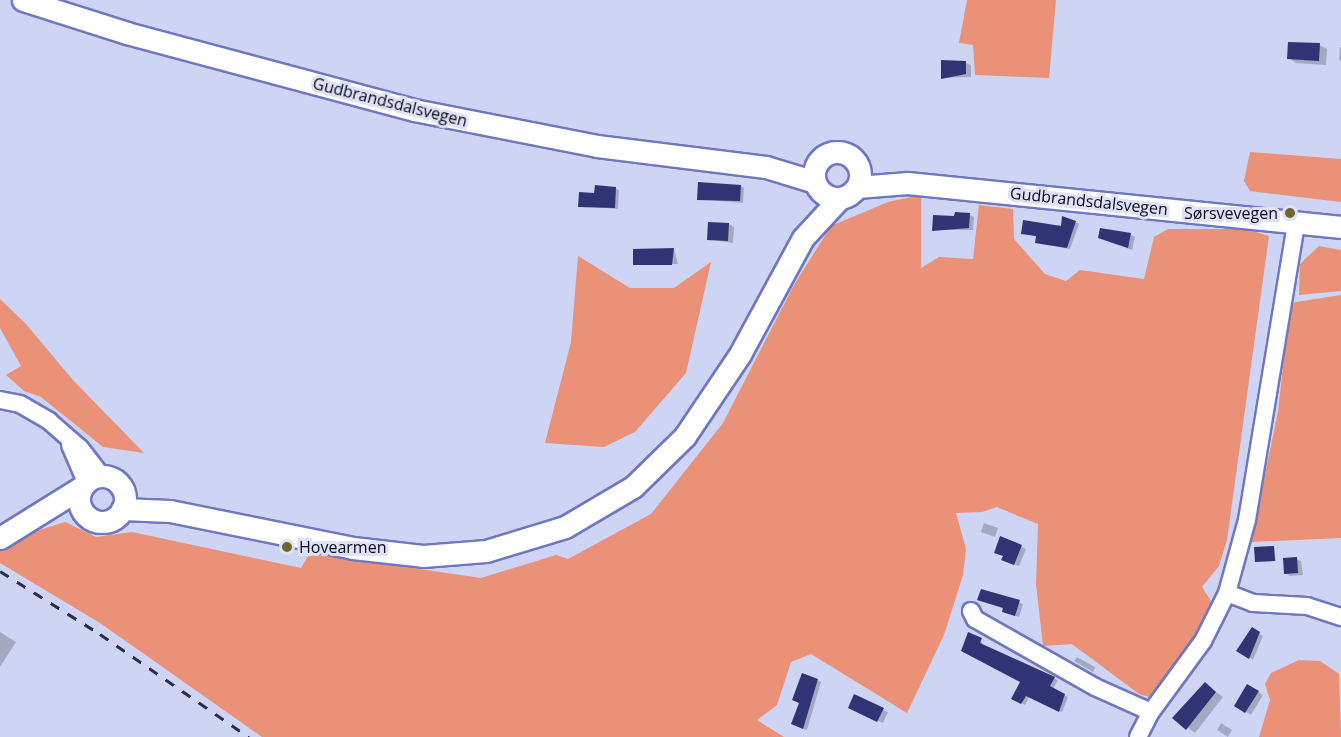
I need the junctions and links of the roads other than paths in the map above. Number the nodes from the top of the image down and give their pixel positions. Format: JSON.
{"nodes":[{"id":1,"x":26,"y":1,"type":"edge"},
{"id":2,"x":858,"y":177,"type":"junction"},
{"id":3,"x":816,"y":178,"type":"junction"},
{"id":4,"x":839,"y":198,"type":"junction"},
{"id":5,"x":1296,"y":223,"type":"junction"},
{"id":6,"x":1341,"y":227,"type":"edge"},
{"id":7,"x":803,"y":237,"type":"junction"},
{"id":8,"x":0,"y":400,"type":"edge"},
{"id":9,"x":90,"y":482,"type":"junction"},
{"id":10,"x":123,"y":499,"type":"junction"},
{"id":11,"x":81,"y":508,"type":"junction"},
{"id":12,"x":35,"y":517,"type":"junction"},
{"id":13,"x":2,"y":536,"type":"edge"},
{"id":14,"x":1227,"y":593,"type":"junction"},
{"id":15,"x":971,"y":611,"type":"dead end"},
{"id":16,"x":1341,"y":617,"type":"edge"},
{"id":17,"x":1150,"y":712,"type":"junction"},
{"id":18,"x":1138,"y":737,"type":"edge"}],
"edges":[{"from":1,"to":3,"type":"main road","name":"Gudbrandsdalsvegen"},
{"from":2,"to":3,"type":"main road"},
{"from":2,"to":4,"type":"main road"},
{"from":2,"to":5,"type":"main road","name":"Gudbrandsdalsvegen"},
{"from":3,"to":4,"type":"main road"},
{"from":3,"to":7,"type":"main road"},
{"from":4,"to":7,"type":"main road"},
{"from":5,"to":6,"type":"main road","name":"Gudbrandsdalsvegen"},
{"from":5,"to":14,"type":"street"},
{"from":7,"to":10,"type":"main road"},
{"from":8,"to":9,"type":"street"},
{"from":9,"to":10,"type":"main road"},
{"from":9,"to":11,"type":"main road"},
{"from":9,"to":12,"type":"main road"},
{"from":10,"to":11,"type":"main road"},
{"from":11,"to":12,"type":"main road"},
{"from":12,"to":13,"type":"main road"},
{"from":14,"to":16,"type":"street"},
{"from":14,"to":17,"type":"street"},
{"from":15,"to":17,"type":"street"},
{"from":17,"to":18,"type":"street"}]}
